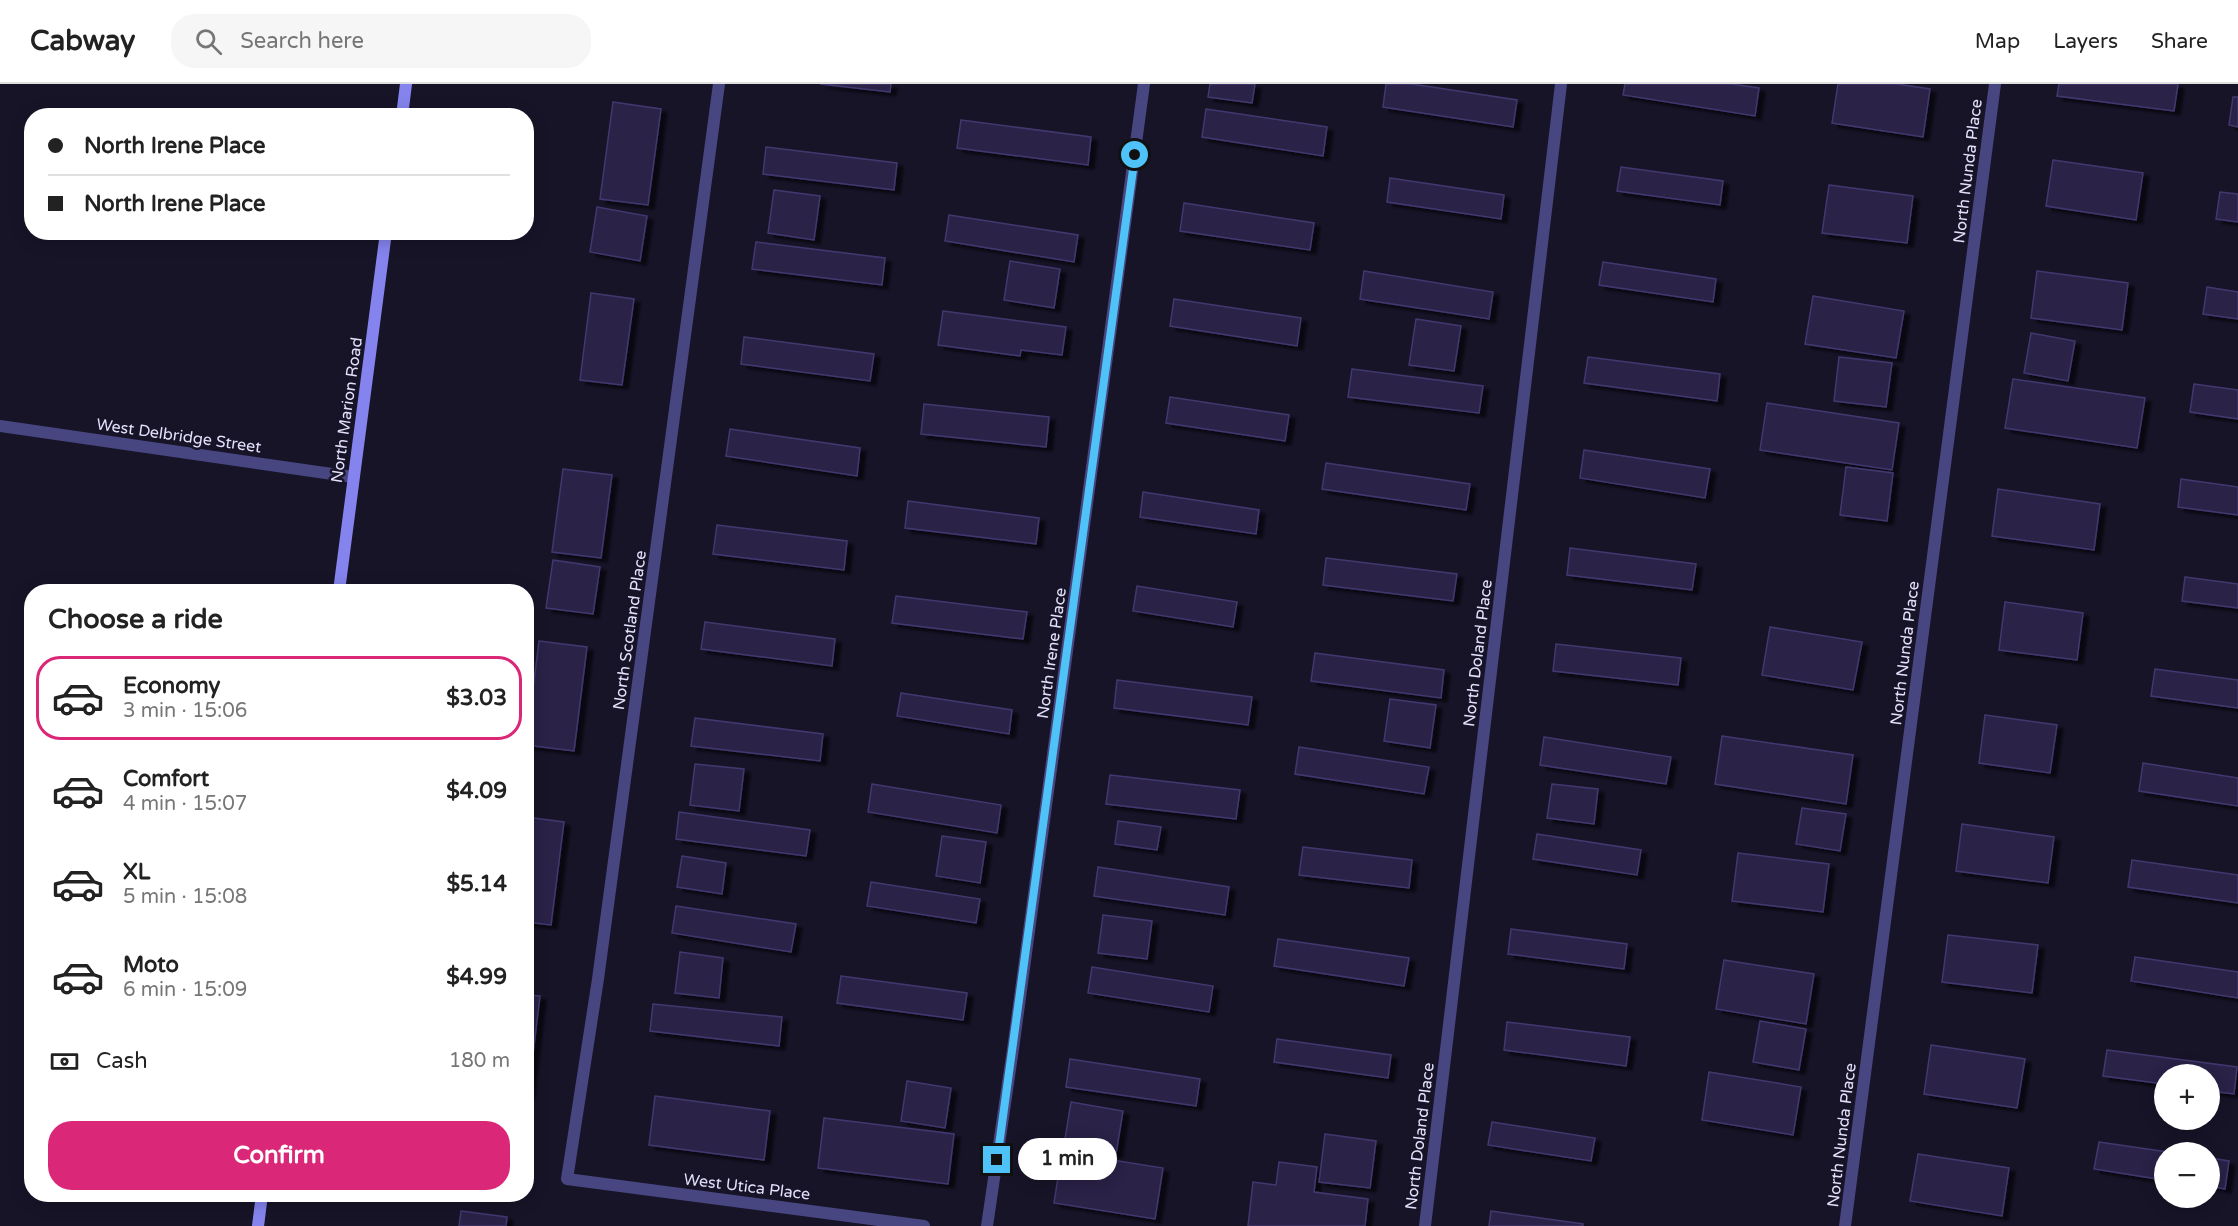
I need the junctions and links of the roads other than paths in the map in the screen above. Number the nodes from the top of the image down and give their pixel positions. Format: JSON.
{"nodes":[{"id":1,"x":406,"y":84,"type":"edge"},
{"id":2,"x":719,"y":84,"type":"edge"},
{"id":3,"x":1144,"y":84,"type":"edge"},
{"id":4,"x":1561,"y":84,"type":"edge"},
{"id":5,"x":1995,"y":84,"type":"edge"},
{"id":6,"x":403,"y":108,"type":"edge"},
{"id":7,"x":385,"y":240,"type":"edge"},
{"id":8,"x":0,"y":426,"type":"edge"},
{"id":9,"x":353,"y":477,"type":"junction"},
{"id":10,"x":340,"y":584,"type":"edge"},
{"id":11,"x":567,"y":1179,"type":"joint"},
{"id":12,"x":261,"y":1202,"type":"edge"},
{"id":13,"x":258,"y":1226,"type":"edge"},
{"id":14,"x":924,"y":1226,"type":"edge"},
{"id":15,"x":987,"y":1226,"type":"edge"},
{"id":16,"x":1425,"y":1226,"type":"edge"},
{"id":17,"x":1845,"y":1226,"type":"edge"}],
"edges":[{"from":1,"to":6,"type":"main road"},
{"from":2,"to":11,"type":"street","name":"North Scotland Place"},
{"from":3,"to":15,"type":"street","name":"North Irene Place"},
{"from":4,"to":16,"type":"street","name":"North Doland Place"},
{"from":5,"to":17,"type":"street","name":"North Nunda Place"},
{"from":7,"to":9,"type":"main road","name":"North Marion Road"},
{"from":8,"to":9,"type":"street","name":"West Delbridge Street"},
{"from":9,"to":10,"type":"main road","name":"North Marion Road"},
{"from":11,"to":14,"type":"street","name":"West Utica Place"},
{"from":12,"to":13,"type":"main road"}]}
